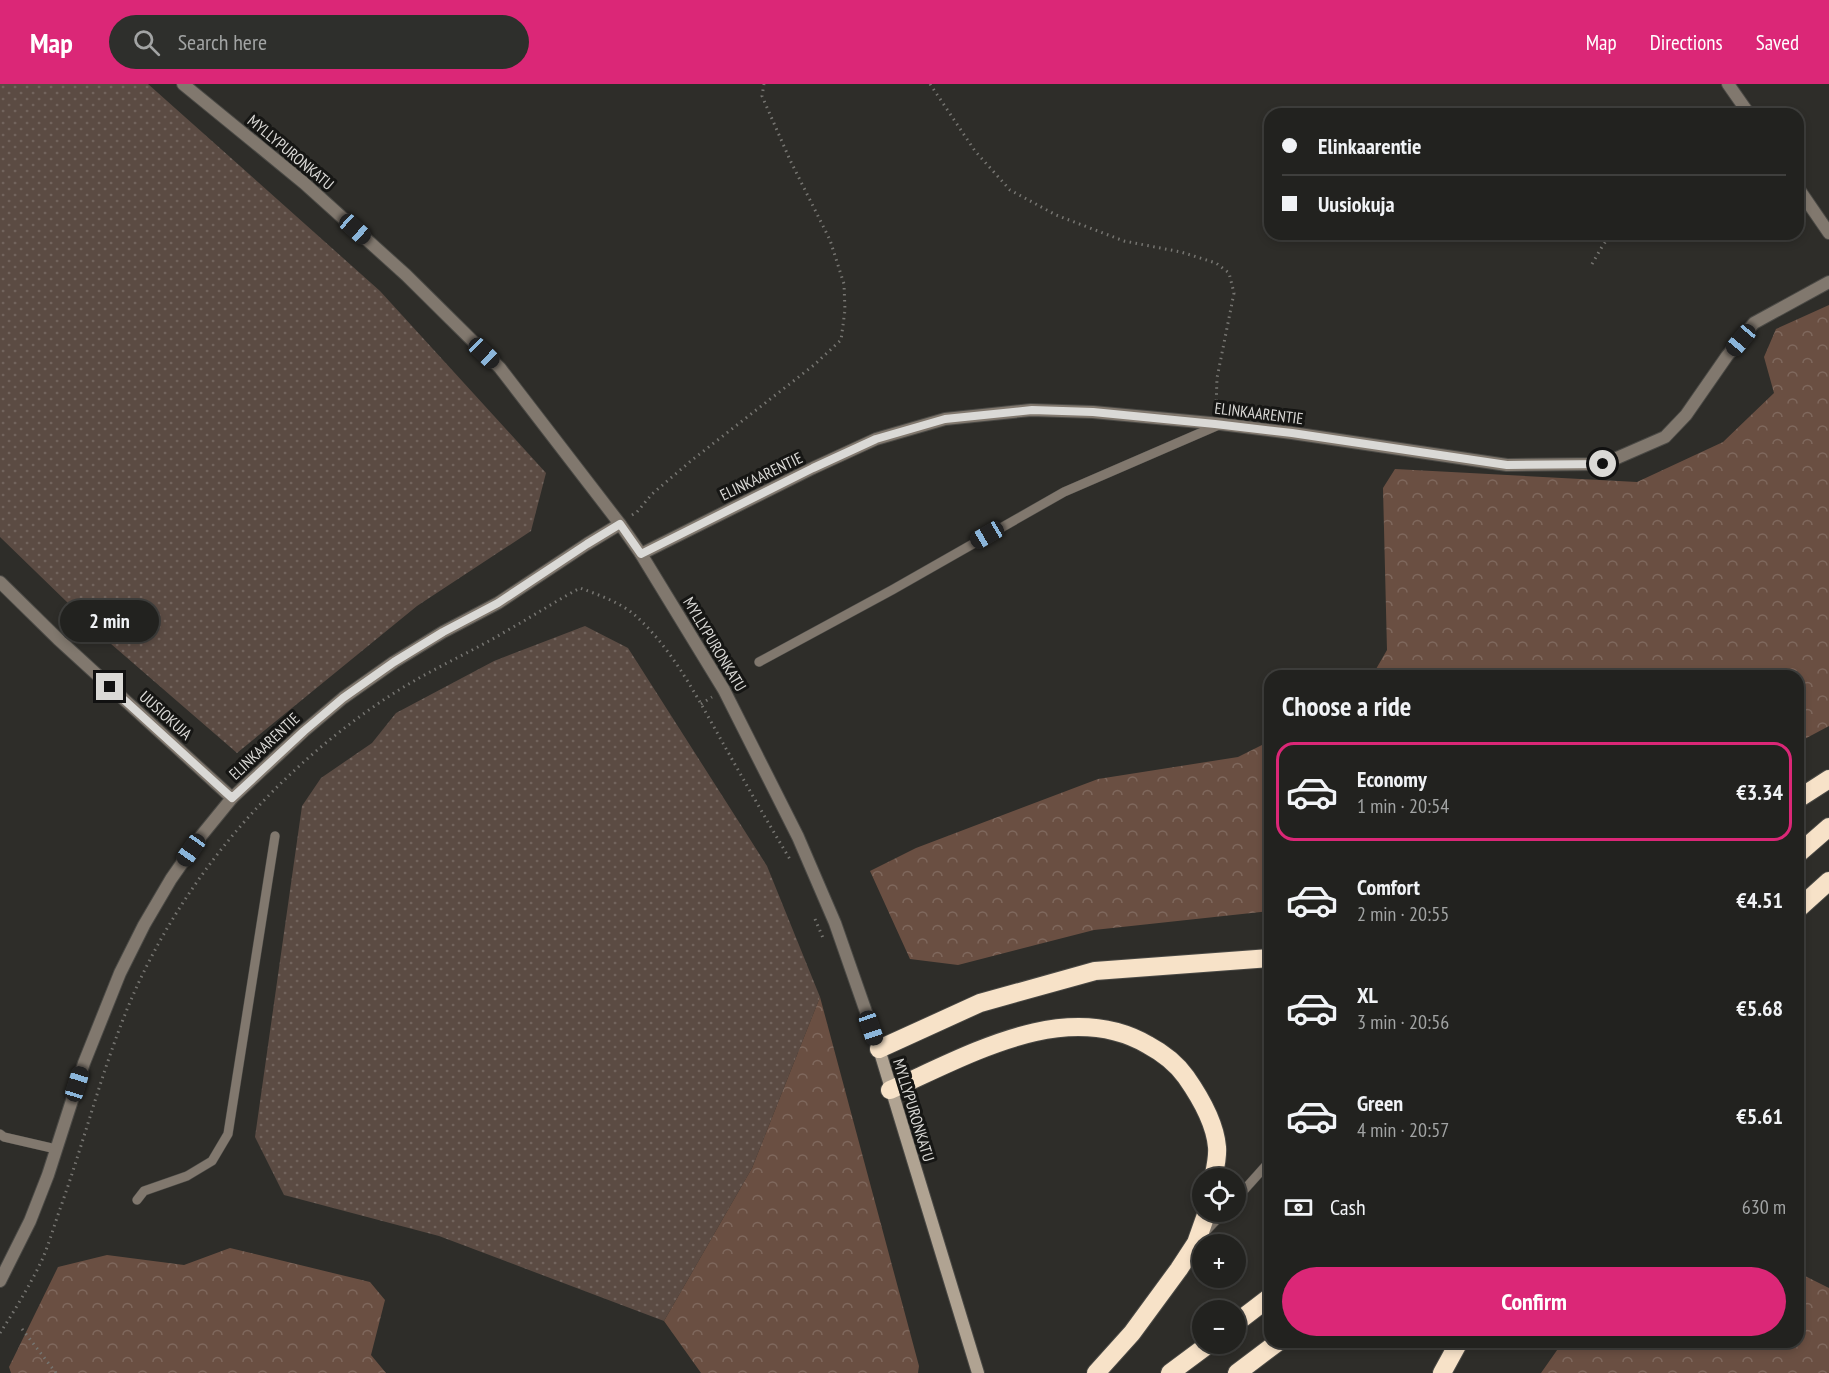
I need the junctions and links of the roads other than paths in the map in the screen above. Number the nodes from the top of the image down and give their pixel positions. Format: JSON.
{"nodes":[{"id":1,"x":183,"y":84,"type":"edge"},
{"id":2,"x":1728,"y":84,"type":"edge"},
{"id":3,"x":1745,"y":108,"type":"edge"},
{"id":4,"x":1804,"y":197,"type":"edge"},
{"id":5,"x":1829,"y":233,"type":"edge"},
{"id":6,"x":1829,"y":282,"type":"edge"},
{"id":7,"x":1218,"y":424,"type":"junction"},
{"id":8,"x":620,"y":524,"type":"junction"},
{"id":9,"x":641,"y":554,"type":"junction"},
{"id":10,"x":0,"y":582,"type":"edge"},
{"id":11,"x":759,"y":662,"type":"dead end"},
{"id":12,"x":1829,"y":779,"type":"edge"},
{"id":13,"x":1804,"y":795,"type":"edge"},
{"id":14,"x":232,"y":798,"type":"junction"},
{"id":15,"x":1829,"y":827,"type":"edge"},
{"id":16,"x":275,"y":836,"type":"dead end"},
{"id":17,"x":1804,"y":849,"type":"edge"},
{"id":18,"x":1829,"y":881,"type":"edge"},
{"id":19,"x":1804,"y":904,"type":"edge"},
{"id":20,"x":1264,"y":958,"type":"edge"},
{"id":21,"x":879,"y":1049,"type":"junction"},
{"id":22,"x":890,"y":1090,"type":"junction"},
{"id":23,"x":0,"y":1134,"type":"edge"},
{"id":24,"x":56,"y":1149,"type":"junction"},
{"id":25,"x":1214,"y":1168,"type":"edge"},
{"id":26,"x":1264,"y":1168,"type":"edge"},
{"id":27,"x":1246,"y":1188,"type":"edge"},
{"id":28,"x":137,"y":1200,"type":"dead end"},
{"id":29,"x":1215,"y":1222,"type":"edge"},
{"id":30,"x":1204,"y":1234,"type":"edge"},
{"id":31,"x":1192,"y":1249,"type":"edge"},
{"id":32,"x":0,"y":1281,"type":"edge"},
{"id":33,"x":1264,"y":1302,"type":"edge"},
{"id":34,"x":1246,"y":1315,"type":"edge"},
{"id":35,"x":1270,"y":1348,"type":"edge"},
{"id":36,"x":1456,"y":1348,"type":"edge"},
{"id":37,"x":1196,"y":1354,"type":"edge"},
{"id":38,"x":1443,"y":1372,"type":"edge"},
{"id":39,"x":978,"y":1373,"type":"edge"},
{"id":40,"x":1096,"y":1373,"type":"edge"},
{"id":41,"x":1170,"y":1373,"type":"edge"},
{"id":42,"x":1237,"y":1373,"type":"edge"}],
"edges":[{"from":1,"to":8,"type":"street","name":"MYLLYPURONKATU"},
{"from":2,"to":3,"type":"street"},
{"from":4,"to":5,"type":"street"},
{"from":6,"to":7,"type":"street","name":"ELINKAARENTIE"},
{"from":7,"to":9,"type":"street","name":"ELINKAARENTIE"},
{"from":7,"to":11,"type":"lane"},
{"from":8,"to":9,"type":"street","name":"MYLLYPURONKATU"},
{"from":8,"to":14,"type":"street","name":"ELINKAARENTIE"},
{"from":9,"to":21,"type":"street","name":"MYLLYPURONKATU"},
{"from":10,"to":14,"type":"street","name":"UUSIOKUJA"},
{"from":12,"to":13,"type":"highway"},
{"from":14,"to":24,"type":"street","name":"ELINKAARENTIE"},
{"from":15,"to":17,"type":"highway"},
{"from":16,"to":28,"type":"lane"},
{"from":18,"to":19,"type":"highway"},
{"from":20,"to":21,"type":"highway"},
{"from":21,"to":22,"type":"main road","name":"MYLLYPURONKATU"},
{"from":22,"to":25,"type":"highway"},
{"from":22,"to":39,"type":"main road","name":"MYLLYPURONKATU"},
{"from":23,"to":24,"type":"lane"},
{"from":24,"to":32,"type":"street","name":"ELINKAARENTIE"},
{"from":26,"to":27,"type":"lane"},
{"from":29,"to":30,"type":"lane"},
{"from":31,"to":40,"type":"highway"},
{"from":33,"to":34,"type":"highway"},
{"from":35,"to":42,"type":"highway"},
{"from":36,"to":38,"type":"highway"},
{"from":37,"to":41,"type":"highway"}]}
